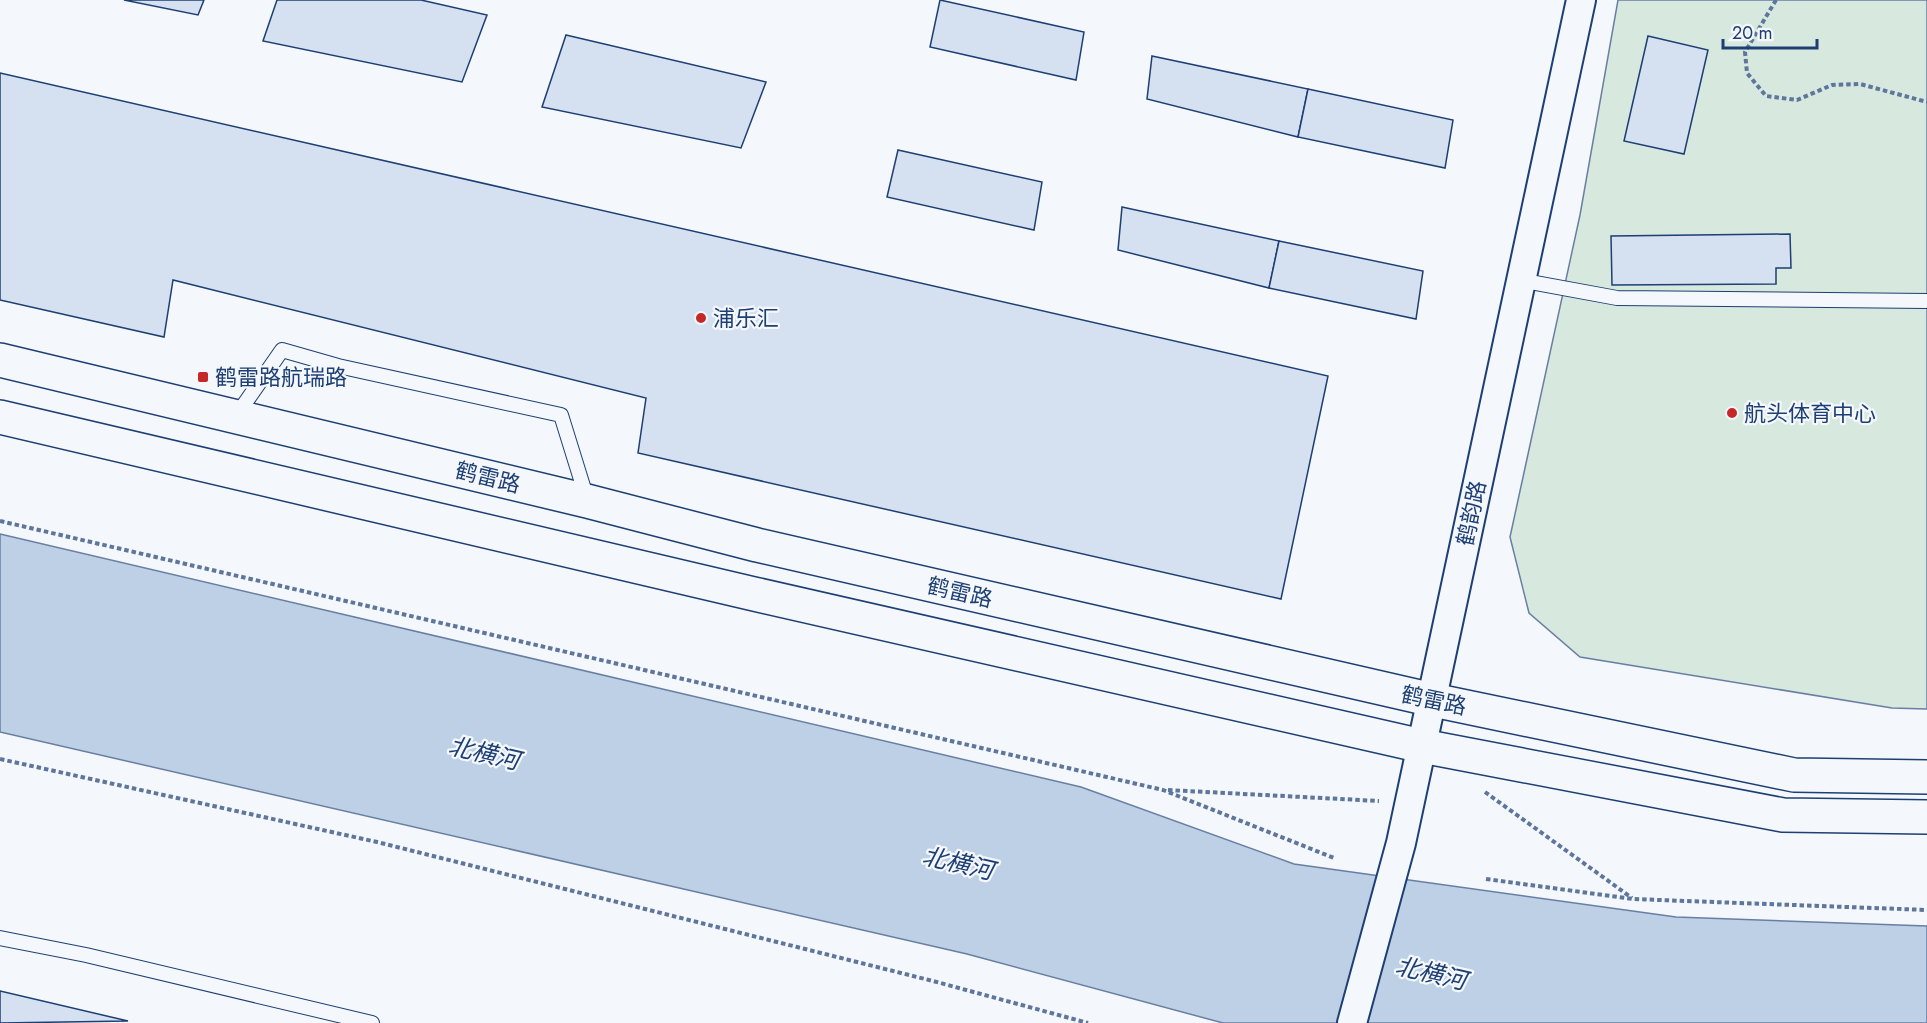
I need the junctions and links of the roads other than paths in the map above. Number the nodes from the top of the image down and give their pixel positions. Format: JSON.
{"nodes":[{"id":1,"x":1581,"y":0,"type":"edge"},
{"id":2,"x":1519,"y":280,"type":"junction"},
{"id":3,"x":1927,"y":301,"type":"edge"},
{"id":4,"x":0,"y":360,"type":"edge"},
{"id":5,"x":236,"y":416,"type":"junction"},
{"id":6,"x":0,"y":417,"type":"edge"},
{"id":7,"x":587,"y":501,"type":"junction"},
{"id":8,"x":1433,"y":700,"type":"junction"},
{"id":9,"x":1422,"y":746,"type":"junction"},
{"id":10,"x":1927,"y":777,"type":"edge"},
{"id":11,"x":1927,"y":817,"type":"edge"},
{"id":12,"x":0,"y":938,"type":"edge"},
{"id":13,"x":372,"y":1023,"type":"edge"},
{"id":14,"x":1352,"y":1023,"type":"edge"}],
"edges":[{"from":1,"to":2,"type":"street","name":"鹤韵路"},
{"from":2,"to":3,"type":"lane"},
{"from":2,"to":8,"type":"street","name":"鹤韵路"},
{"from":4,"to":5,"type":"street","name":"鹤雷路"},
{"from":5,"to":7,"type":"street","name":"鹤雷路"},
{"from":5,"to":7,"type":"lane"},
{"from":6,"to":9,"type":"street","name":"鹤雷路"},
{"from":7,"to":8,"type":"street","name":"鹤雷路"},
{"from":8,"to":9,"type":"street","name":"鹤韵路"},
{"from":8,"to":10,"type":"street","name":"鹤雷路"},
{"from":9,"to":11,"type":"street","name":"鹤雷路"},
{"from":9,"to":14,"type":"street","name":"鹤韵路"},
{"from":12,"to":13,"type":"lane"}]}
